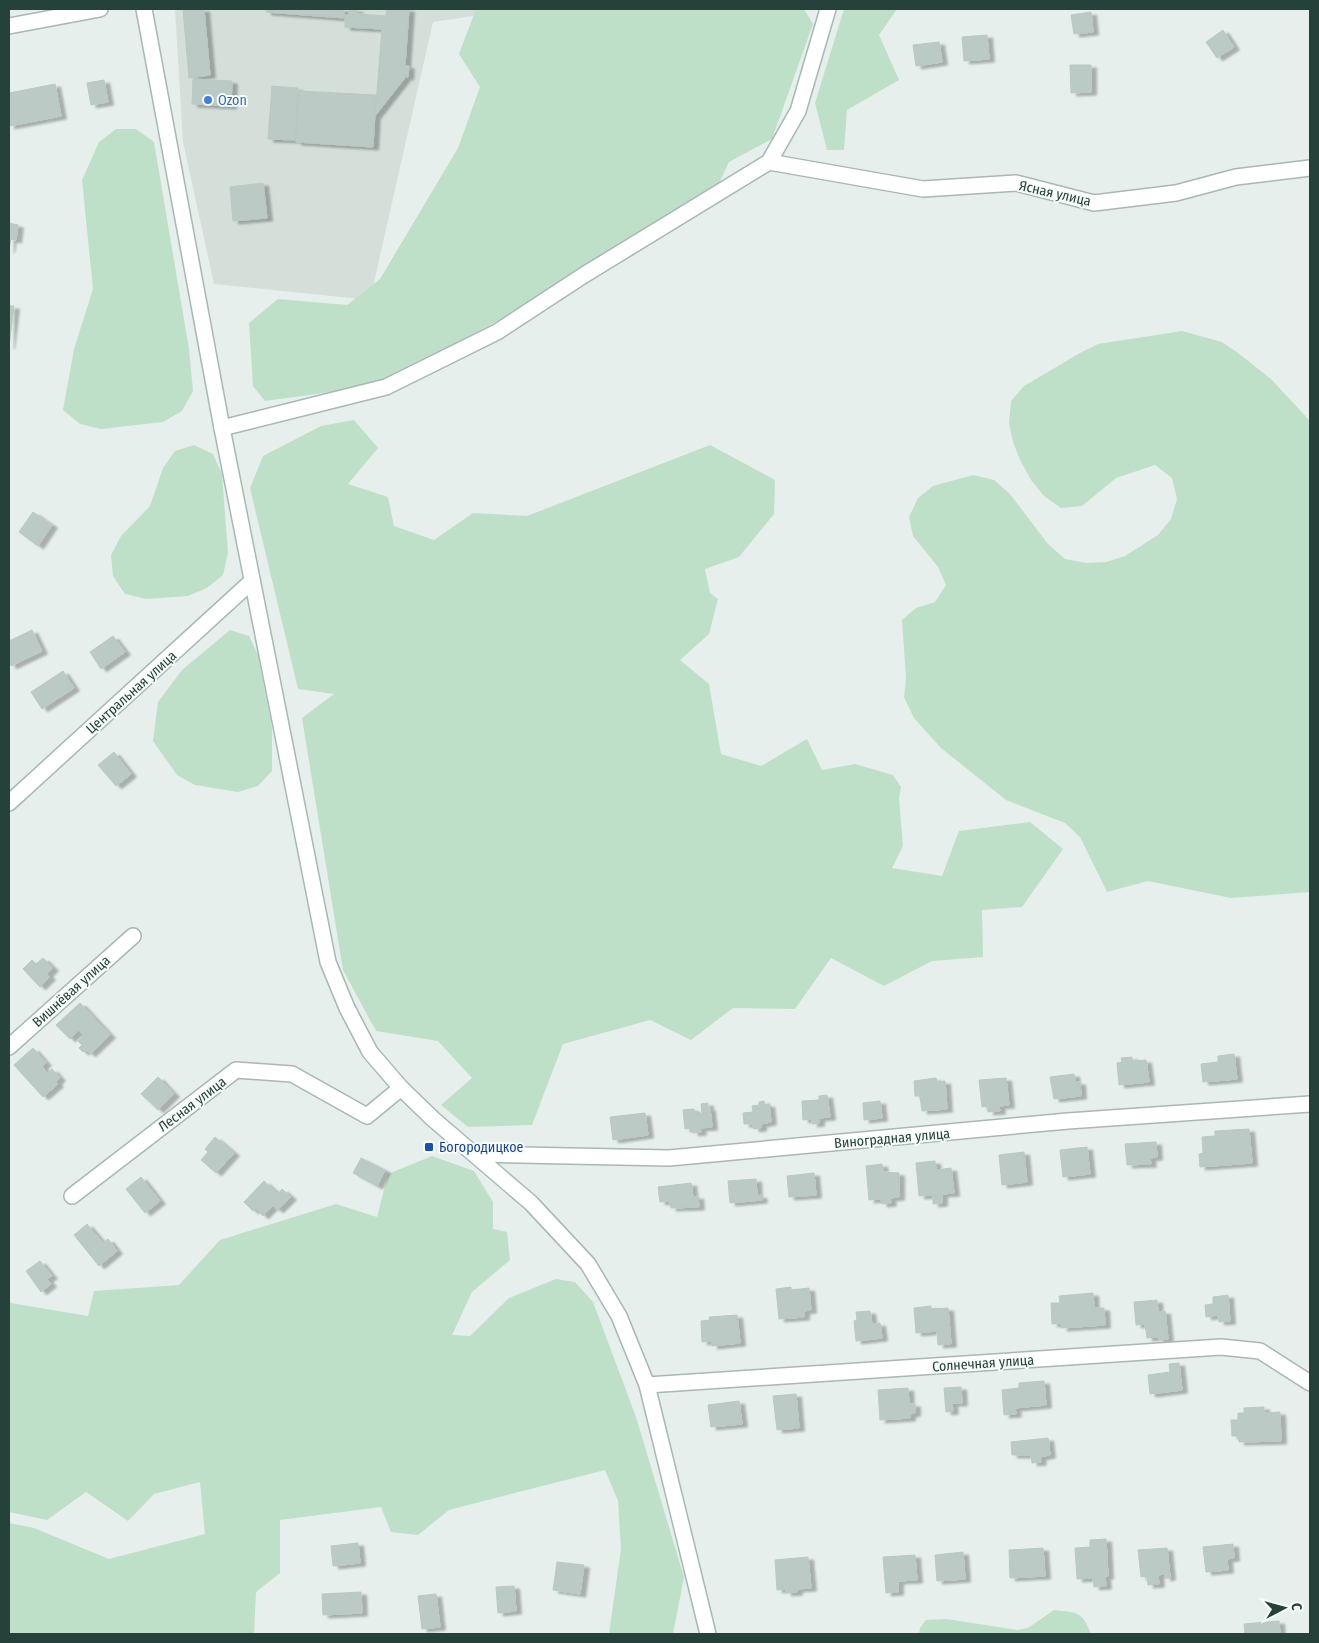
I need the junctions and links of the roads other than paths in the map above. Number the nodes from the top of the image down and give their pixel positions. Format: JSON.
{"nodes":[{"id":1,"x":100,"y":9,"type":"edge"},
{"id":2,"x":144,"y":9,"type":"edge"},
{"id":3,"x":828,"y":9,"type":"edge"},
{"id":4,"x":9,"y":26,"type":"edge"},
{"id":5,"x":769,"y":162,"type":"junction"},
{"id":6,"x":1310,"y":168,"type":"edge"},
{"id":7,"x":222,"y":428,"type":"junction"},
{"id":8,"x":252,"y":581,"type":"junction"},
{"id":9,"x":9,"y":803,"type":"edge"},
{"id":10,"x":133,"y":936,"type":"dead end"},
{"id":11,"x":9,"y":1047,"type":"edge"},
{"id":12,"x":401,"y":1088,"type":"junction"},
{"id":13,"x":1310,"y":1104,"type":"edge"},
{"id":14,"x":474,"y":1154,"type":"junction"},
{"id":15,"x":72,"y":1196,"type":"dead end"},
{"id":16,"x":1310,"y":1383,"type":"edge"},
{"id":17,"x":648,"y":1385,"type":"junction"},
{"id":18,"x":708,"y":1634,"type":"edge"}],
"edges":[{"from":1,"to":4,"type":"street"},
{"from":2,"to":7,"type":"street"},
{"from":3,"to":5,"type":"street"},
{"from":5,"to":6,"type":"street","name":"Ясная улица"},
{"from":5,"to":7,"type":"street"},
{"from":7,"to":8,"type":"street"},
{"from":8,"to":9,"type":"street","name":"Центральная улица"},
{"from":8,"to":12,"type":"street"},
{"from":10,"to":11,"type":"street","name":"Вишнёвая улица"},
{"from":12,"to":14,"type":"street"},
{"from":12,"to":15,"type":"street","name":"Лесная улица"},
{"from":13,"to":14,"type":"street","name":"Виноградная улица"},
{"from":14,"to":17,"type":"street"},
{"from":16,"to":17,"type":"street","name":"Солнечная улица"},
{"from":17,"to":18,"type":"street"}]}
